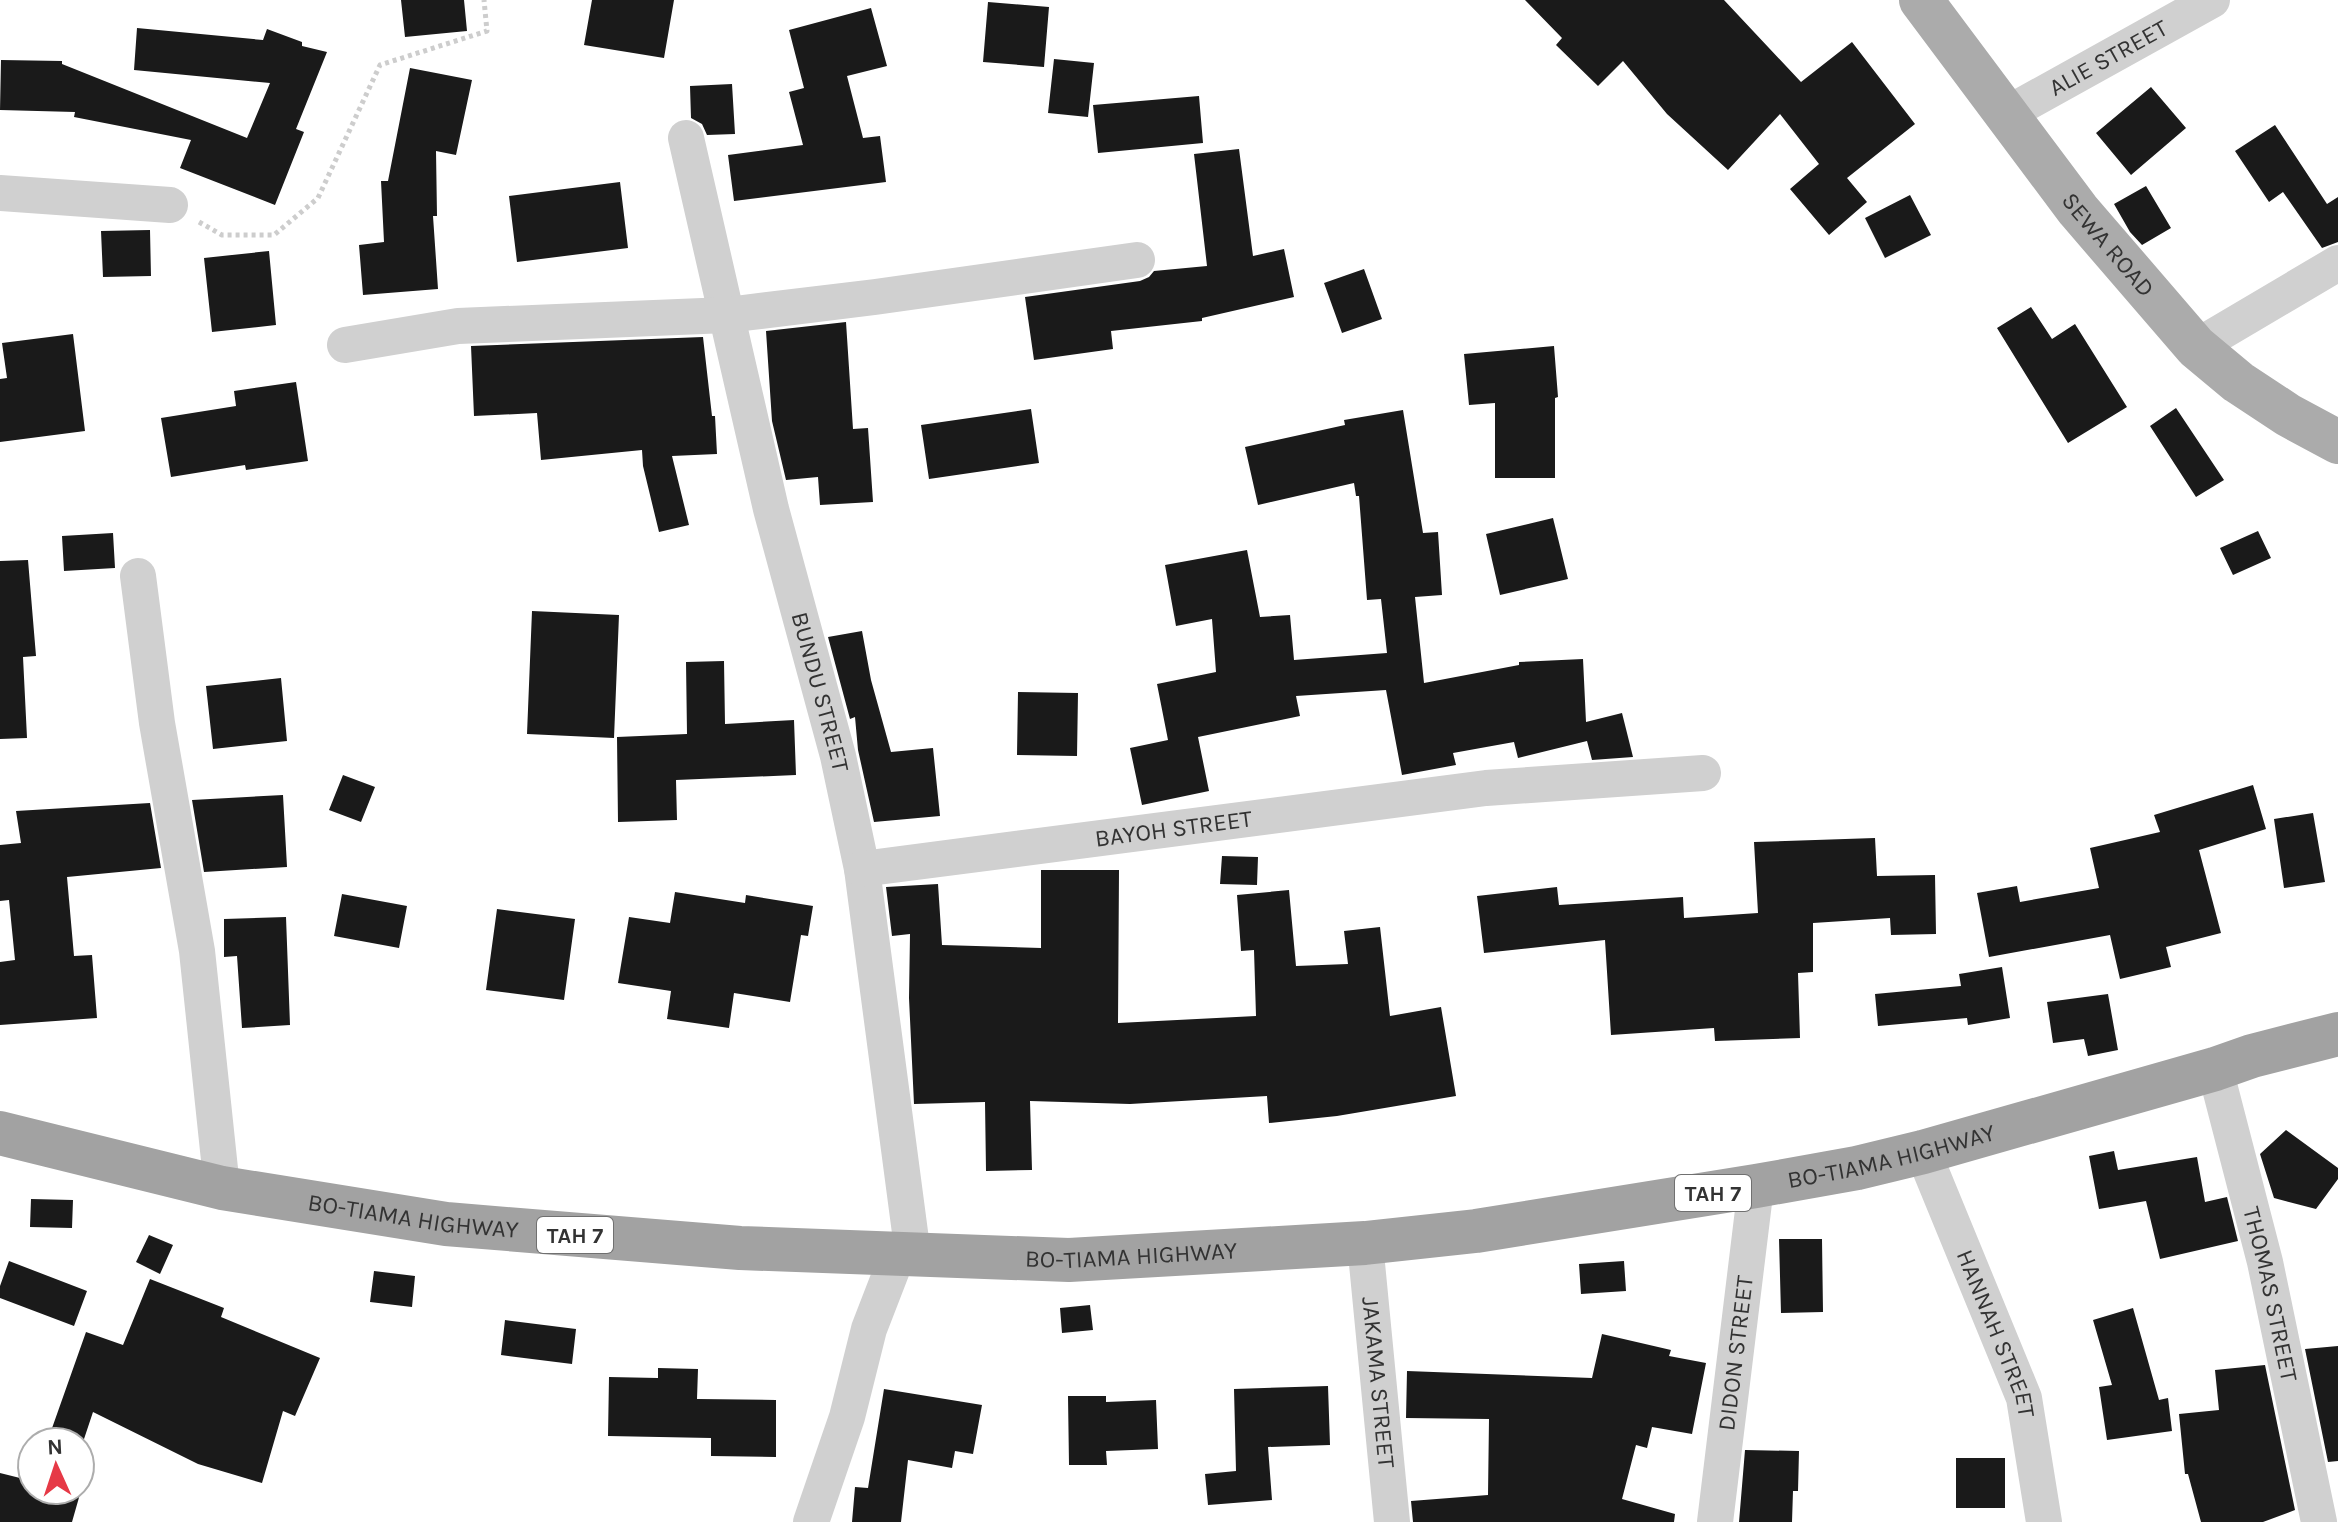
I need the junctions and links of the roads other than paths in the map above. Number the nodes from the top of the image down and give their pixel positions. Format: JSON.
{"nodes":[{"id":1,"x":1921,"y":0,"type":"edge"},
{"id":2,"x":2212,"y":0,"type":"edge"},
{"id":3,"x":2005,"y":115,"type":"junction"},
{"id":4,"x":686,"y":138,"type":"dead end"},
{"id":5,"x":0,"y":193,"type":"edge"},
{"id":6,"x":170,"y":205,"type":"road end"},
{"id":7,"x":1137,"y":260,"type":"dead end"},
{"id":8,"x":2338,"y":263,"type":"edge"},
{"id":9,"x":727,"y":315,"type":"junction"},
{"id":10,"x":345,"y":345,"type":"dead end"},
{"id":11,"x":2196,"y":347,"type":"junction"},
{"id":12,"x":2338,"y":442,"type":"edge"},
{"id":13,"x":138,"y":576,"type":"dead end"},
{"id":14,"x":1703,"y":773,"type":"dead end"},
{"id":15,"x":862,"y":869,"type":"junction"},
{"id":16,"x":2338,"y":1002,"type":"edge"},
{"id":17,"x":2338,"y":1034,"type":"edge"},
{"id":18,"x":2233,"y":1062,"type":"junction"},
{"id":19,"x":0,"y":1133,"type":"edge"},
{"id":20,"x":1923,"y":1152,"type":"junction"},
{"id":21,"x":1756,"y":1186,"type":"junction"},
{"id":22,"x":222,"y":1188,"type":"junction"},
{"id":23,"x":1365,"y":1243,"type":"junction"},
{"id":24,"x":906,"y":1254,"type":"junction"},
{"id":25,"x":811,"y":1522,"type":"edge"},
{"id":26,"x":1392,"y":1522,"type":"edge"},
{"id":27,"x":1715,"y":1522,"type":"edge"},
{"id":28,"x":2044,"y":1522,"type":"edge"},
{"id":29,"x":2319,"y":1522,"type":"edge"}],
"edges":[{"from":1,"to":3,"type":"main road","name":"SEWA ROAD"},
{"from":2,"to":3,"type":"street","name":"ALIE STREET"},
{"from":3,"to":11,"type":"main road","name":"SEWA ROAD"},
{"from":4,"to":9,"type":"street","name":"BUNDU STREET"},
{"from":5,"to":6,"type":"street"},
{"from":7,"to":9,"type":"street"},
{"from":8,"to":11,"type":"street"},
{"from":9,"to":10,"type":"street"},
{"from":9,"to":15,"type":"street","name":"BUNDU STREET"},
{"from":11,"to":12,"type":"main road","name":"SEWA ROAD"},
{"from":13,"to":22,"type":"street"},
{"from":14,"to":15,"type":"street","name":"BAYOH STREET"},
{"from":15,"to":24,"type":"street","name":"BUNDU STREET"},
{"from":16,"to":18,"type":"highway","name":"BO-TIAMA HIGHWAY","number":"TAH 7"},
{"from":17,"to":18,"type":"highway","name":"BO-TIAMA HIGHWAY","number":"TAH 7"},
{"from":18,"to":20,"type":"highway","name":"BO-TIAMA HIGHWAY","number":"TAH 7"},
{"from":18,"to":29,"type":"street","name":"THOMAS STREET"},
{"from":19,"to":22,"type":"highway","name":"BO-TIAMA HIGHWAY","number":"TAH 7"},
{"from":20,"to":21,"type":"highway","name":"BO-TIAMA HIGHWAY","number":"TAH 7"},
{"from":20,"to":28,"type":"street","name":"HANNAH STREET"},
{"from":21,"to":23,"type":"highway","name":"BO-TIAMA HIGHWAY","number":"TAH 7"},
{"from":21,"to":27,"type":"street","name":"DIDON STREET"},
{"from":22,"to":24,"type":"highway","name":"BO-TIAMA HIGHWAY","number":"TAH 7"},
{"from":23,"to":24,"type":"highway","name":"BO-TIAMA HIGHWAY","number":"TAH 7"},
{"from":23,"to":26,"type":"street","name":"JAKAMA STREET"},
{"from":24,"to":25,"type":"street"}]}
